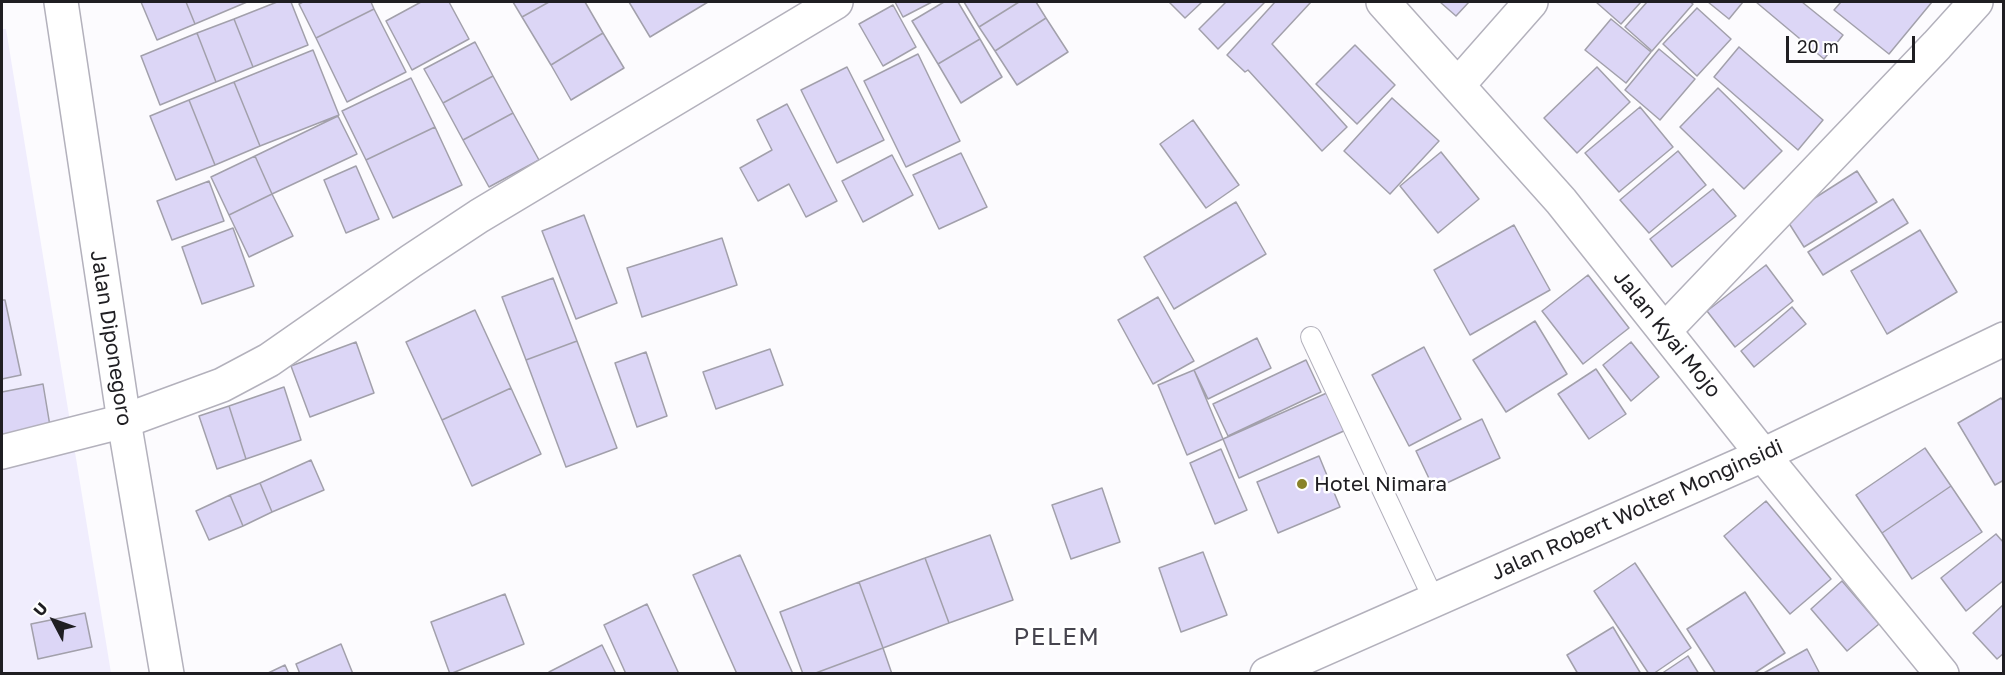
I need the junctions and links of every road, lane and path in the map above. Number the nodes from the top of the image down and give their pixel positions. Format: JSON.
{"nodes":[{"id":1,"x":61,"y":2,"type":"edge"},
{"id":2,"x":836,"y":2,"type":"edge"},
{"id":3,"x":1383,"y":2,"type":"edge"},
{"id":4,"x":1531,"y":2,"type":"edge"},
{"id":5,"x":1976,"y":2,"type":"edge"},
{"id":6,"x":1458,"y":85,"type":"junction"},
{"id":7,"x":1665,"y":330,"type":"junction"},
{"id":8,"x":1311,"y":337,"type":"dead end"},
{"id":9,"x":2004,"y":339,"type":"edge"},
{"id":10,"x":124,"y":421,"type":"junction"},
{"id":11,"x":2,"y":452,"type":"edge"},
{"id":12,"x":1763,"y":455,"type":"junction"},
{"id":13,"x":1434,"y":600,"type":"junction"},
{"id":14,"x":167,"y":674,"type":"edge"},
{"id":15,"x":1267,"y":674,"type":"edge"},
{"id":16,"x":1942,"y":674,"type":"edge"}],
"edges":[{"from":1,"to":10,"type":"street","name":"Jalan Diponegoro"},
{"from":2,"to":10,"type":"street"},
{"from":3,"to":6,"type":"street","name":"Jalan Kyai Mojo"},
{"from":4,"to":6,"type":"street"},
{"from":5,"to":7,"type":"street"},
{"from":6,"to":7,"type":"street","name":"Jalan Kyai Mojo"},
{"from":7,"to":12,"type":"street","name":"Jalan Kyai Mojo"},
{"from":8,"to":13,"type":"lane"},
{"from":9,"to":12,"type":"street","name":"Jalan Robert Wolter Monginsidi"},
{"from":10,"to":11,"type":"street"},
{"from":10,"to":14,"type":"street","name":"Jalan Diponegoro"},
{"from":12,"to":13,"type":"street","name":"Jalan Robert Wolter Monginsidi"},
{"from":12,"to":16,"type":"street","name":"Jalan Kyai Mojo"},
{"from":13,"to":15,"type":"street","name":"Jalan Robert Wolter Monginsidi"}]}
